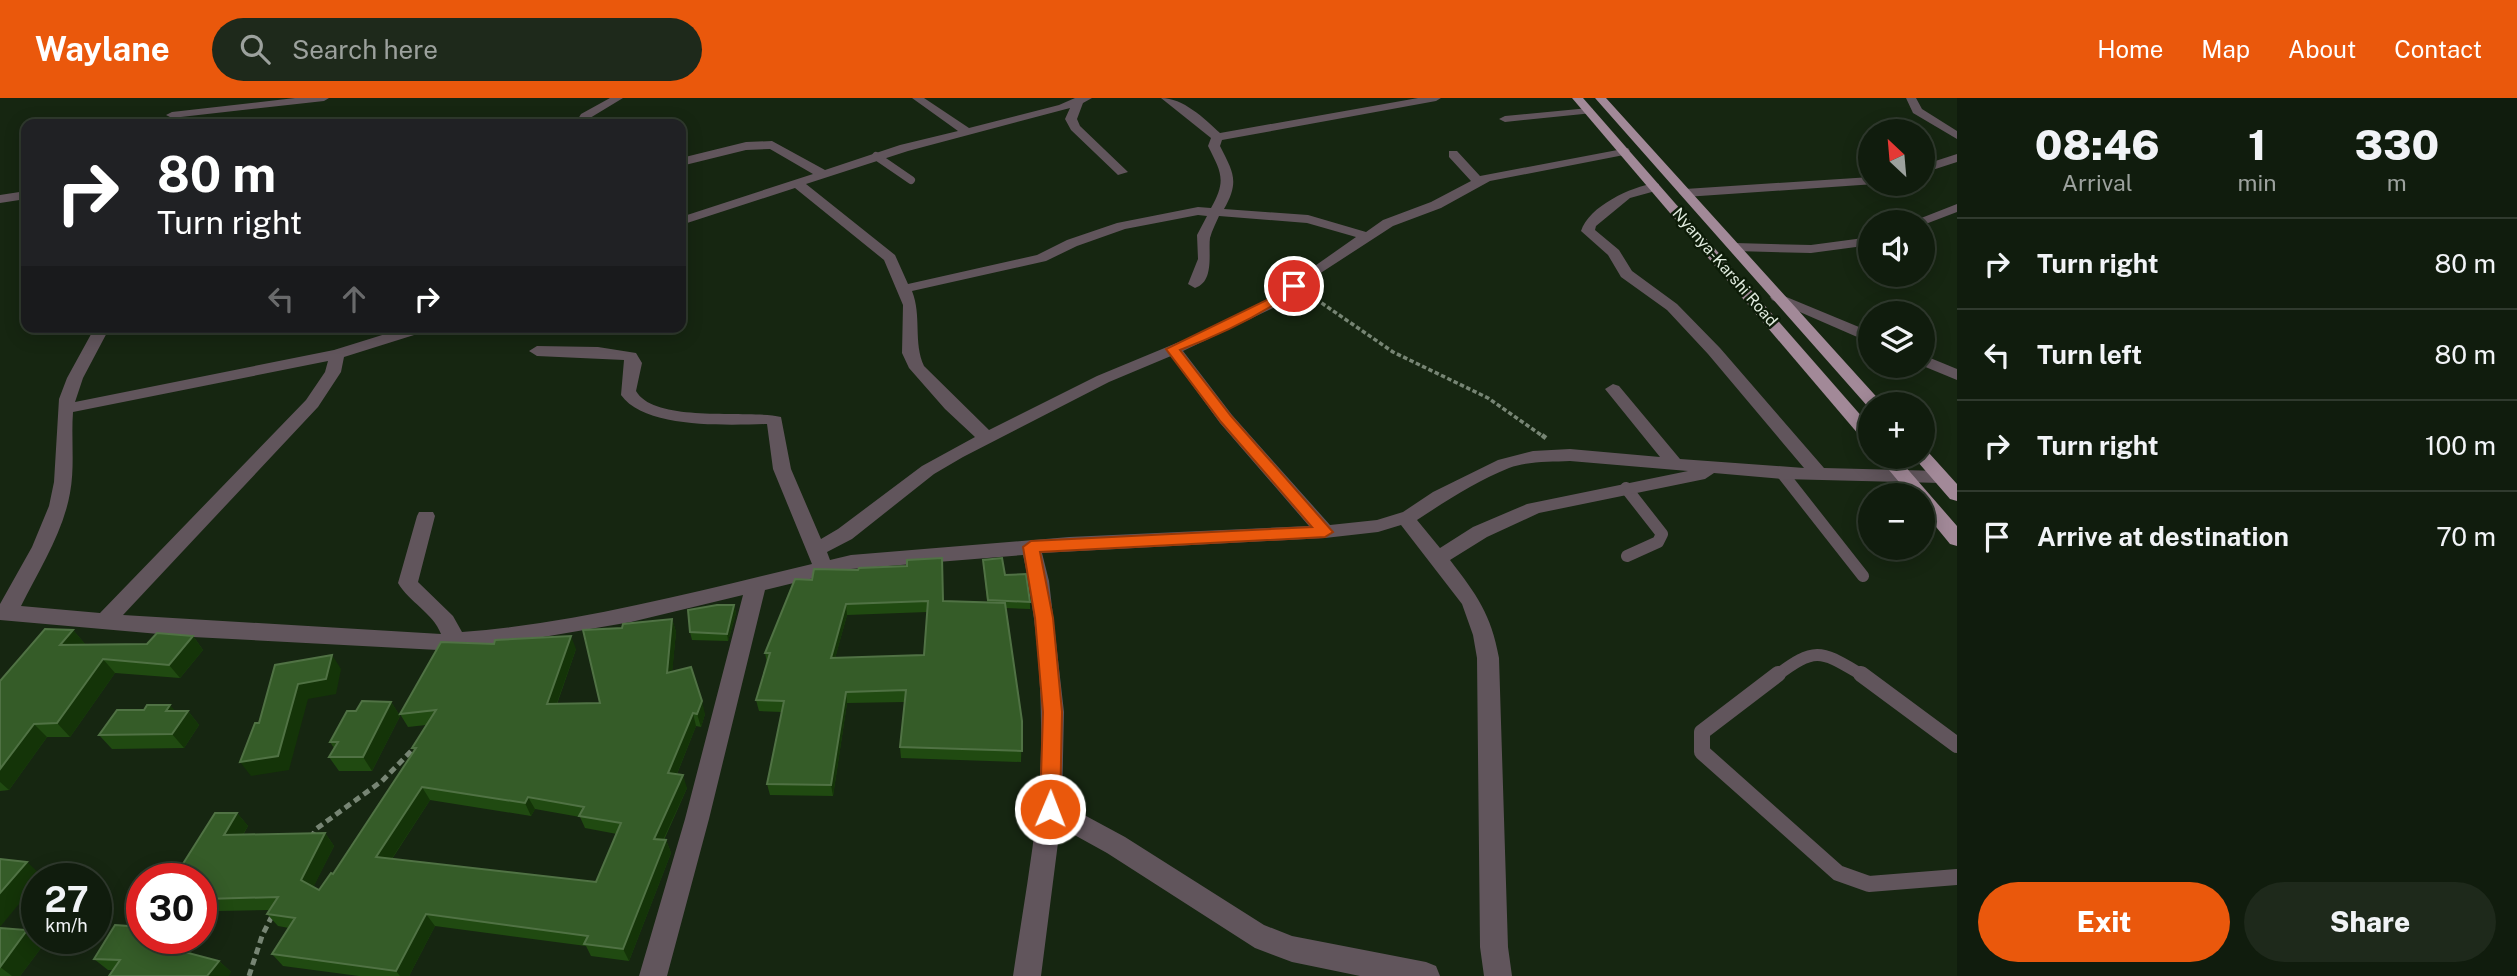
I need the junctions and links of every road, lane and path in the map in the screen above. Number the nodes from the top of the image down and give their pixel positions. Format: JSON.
{"nodes":[{"id":1,"x":179,"y":98,"type":"edge"},
{"id":2,"x":324,"y":98,"type":"edge"},
{"id":3,"x":618,"y":98,"type":"edge"},
{"id":4,"x":917,"y":98,"type":"edge"},
{"id":5,"x":1166,"y":98,"type":"edge"},
{"id":6,"x":1436,"y":98,"type":"edge"},
{"id":7,"x":1577,"y":98,"type":"edge"},
{"id":8,"x":1600,"y":98,"type":"edge"},
{"id":9,"x":1910,"y":98,"type":"edge"},
{"id":10,"x":1083,"y":99,"type":"edge"},
{"id":11,"x":1589,"y":111,"type":"junction"},
{"id":12,"x":170,"y":119,"type":"edge"},
{"id":13,"x":177,"y":119,"type":"edge"},
{"id":14,"x":583,"y":119,"type":"edge"},
{"id":15,"x":1505,"y":119,"type":"dead end"},
{"id":16,"x":966,"y":131,"type":"junction"},
{"id":17,"x":1957,"y":136,"type":"edge"},
{"id":18,"x":1217,"y":137,"type":"junction"},
{"id":19,"x":1624,"y":151,"type":"junction"},
{"id":20,"x":1452,"y":154,"type":"dead end"},
{"id":21,"x":876,"y":156,"type":"junction"},
{"id":22,"x":1957,"y":158,"type":"edge"},
{"id":23,"x":686,"y":161,"type":"edge"},
{"id":24,"x":1943,"y":163,"type":"junction"},
{"id":25,"x":1936,"y":165,"type":"edge"},
{"id":26,"x":1957,"y":168,"type":"edge"},
{"id":27,"x":1122,"y":172,"type":"dead end"},
{"id":28,"x":821,"y":173,"type":"junction"},
{"id":29,"x":911,"y":180,"type":"dead end"},
{"id":30,"x":1478,"y":181,"type":"junction"},
{"id":31,"x":796,"y":182,"type":"junction"},
{"id":32,"x":1858,"y":182,"type":"edge"},
{"id":33,"x":1655,"y":187,"type":"junction"},
{"id":34,"x":1685,"y":192,"type":"junction"},
{"id":35,"x":21,"y":196,"type":"edge"},
{"id":36,"x":0,"y":199,"type":"edge"},
{"id":37,"x":1957,"y":208,"type":"edge"},
{"id":38,"x":1216,"y":211,"type":"junction"},
{"id":39,"x":1935,"y":216,"type":"edge"},
{"id":40,"x":686,"y":219,"type":"edge"},
{"id":41,"x":1366,"y":236,"type":"junction"},
{"id":42,"x":1858,"y":243,"type":"edge"},
{"id":43,"x":1735,"y":247,"type":"junction"},
{"id":44,"x":1195,"y":285,"type":"dead end"},
{"id":45,"x":1294,"y":286,"type":"junction"},
{"id":46,"x":903,"y":289,"type":"junction"},
{"id":47,"x":1777,"y":297,"type":"junction"},
{"id":48,"x":1858,"y":332,"type":"edge"},
{"id":49,"x":100,"y":333,"type":"edge"},
{"id":50,"x":405,"y":333,"type":"edge"},
{"id":51,"x":1172,"y":349,"type":"junction"},
{"id":52,"x":537,"y":351,"type":"dead end"},
{"id":53,"x":337,"y":354,"type":"junction"},
{"id":54,"x":1935,"y":365,"type":"edge"},
{"id":55,"x":1957,"y":375,"type":"edge"},
{"id":56,"x":1613,"y":389,"type":"dead end"},
{"id":57,"x":1864,"y":392,"type":"edge"},
{"id":58,"x":65,"y":409,"type":"junction"},
{"id":59,"x":1858,"y":423,"type":"edge"},
{"id":60,"x":986,"y":437,"type":"junction"},
{"id":61,"x":1570,"y":455,"type":"junction"},
{"id":62,"x":1674,"y":463,"type":"junction"},
{"id":63,"x":1897,"y":469,"type":"edge"},
{"id":64,"x":1934,"y":469,"type":"edge"},
{"id":65,"x":1722,"y":470,"type":"junction"},
{"id":66,"x":1782,"y":473,"type":"junction"},
{"id":67,"x":1819,"y":474,"type":"junction"},
{"id":68,"x":1903,"y":476,"type":"junction"},
{"id":69,"x":1941,"y":477,"type":"junction"},
{"id":70,"x":1909,"y":483,"type":"edge"},
{"id":71,"x":1626,"y":488,"type":"junction"},
{"id":72,"x":1957,"y":495,"type":"edge"},
{"id":73,"x":1935,"y":513,"type":"edge"},
{"id":74,"x":426,"y":516,"type":"dead end"},
{"id":75,"x":1405,"y":518,"type":"junction"},
{"id":76,"x":1325,"y":532,"type":"junction"},
{"id":77,"x":1957,"y":539,"type":"edge"},
{"id":78,"x":1031,"y":547,"type":"junction"},
{"id":79,"x":1627,"y":556,"type":"dead end"},
{"id":80,"x":1438,"y":558,"type":"junction"},
{"id":81,"x":819,"y":559,"type":"junction"},
{"id":82,"x":1863,"y":576,"type":"dead end"},
{"id":83,"x":757,"y":584,"type":"junction"},
{"id":84,"x":4,"y":612,"type":"edge"},
{"id":85,"x":105,"y":621,"type":"junction"},
{"id":86,"x":454,"y":640,"type":"junction"},
{"id":87,"x":424,"y":738,"type":"edge"},
{"id":88,"x":1957,"y":745,"type":"edge"},
{"id":89,"x":1050,"y":809,"type":"junction"},
{"id":90,"x":305,"y":851,"type":"edge"},
{"id":91,"x":1957,"y":877,"type":"edge"},
{"id":92,"x":278,"y":905,"type":"edge"},
{"id":93,"x":249,"y":976,"type":"edge"},
{"id":94,"x":653,"y":976,"type":"edge"},
{"id":95,"x":1027,"y":976,"type":"edge"},
{"id":96,"x":1426,"y":976,"type":"edge"},
{"id":97,"x":1498,"y":976,"type":"edge"}],
"edges":[{"from":1,"to":12,"type":"street"},
{"from":2,"to":13,"type":"street"},
{"from":3,"to":14,"type":"street"},
{"from":4,"to":16,"type":"street"},
{"from":5,"to":18,"type":"street"},
{"from":6,"to":18,"type":"street"},
{"from":7,"to":11,"type":"main road","name":"Nyanya-Karshi Road"},
{"from":8,"to":34,"type":"main road","name":"Nyanya-Karshi Road"},
{"from":9,"to":17,"type":"street"},
{"from":10,"to":16,"type":"street"},
{"from":10,"to":27,"type":"street"},
{"from":11,"to":15,"type":"street"},
{"from":11,"to":19,"type":"main road","name":"Nyanya-Karshi Road"},
{"from":16,"to":21,"type":"street"},
{"from":18,"to":38,"type":"street"},
{"from":19,"to":30,"type":"street"},
{"from":19,"to":33,"type":"main road","name":"Nyanya-Karshi Road"},
{"from":20,"to":30,"type":"street"},
{"from":21,"to":28,"type":"street"},
{"from":21,"to":29,"type":"lane"},
{"from":22,"to":24,"type":"street"},
{"from":23,"to":28,"type":"street"},
{"from":24,"to":25,"type":"street"},
{"from":24,"to":26,"type":"street"},
{"from":28,"to":31,"type":"street"},
{"from":30,"to":41,"type":"street"},
{"from":31,"to":40,"type":"street"},
{"from":31,"to":46,"type":"street"},
{"from":32,"to":34,"type":"street"},
{"from":33,"to":59,"type":"main road","name":"Nyanya-Karshi Road"},
{"from":33,"to":67,"type":"street"},
{"from":34,"to":43,"type":"main road","name":"Nyanya-Karshi Road"},
{"from":35,"to":36,"type":"street"},
{"from":37,"to":39,"type":"street"},
{"from":38,"to":41,"type":"street"},
{"from":38,"to":44,"type":"street"},
{"from":38,"to":46,"type":"street"},
{"from":41,"to":45,"type":"street"},
{"from":42,"to":43,"type":"street"},
{"from":43,"to":47,"type":"main road","name":"Nyanya-Karshi Road"},
{"from":45,"to":51,"type":"street"},
{"from":45,"to":61,"type":"path"},
{"from":46,"to":60,"type":"street"},
{"from":47,"to":48,"type":"street"},
{"from":47,"to":57,"type":"main road","name":"Nyanya-Karshi Road"},
{"from":49,"to":58,"type":"street"},
{"from":50,"to":53,"type":"street"},
{"from":51,"to":60,"type":"street"},
{"from":51,"to":76,"type":"street"},
{"from":52,"to":81,"type":"street"},
{"from":53,"to":58,"type":"street"},
{"from":53,"to":85,"type":"street"},
{"from":54,"to":55,"type":"street"},
{"from":56,"to":62,"type":"street"},
{"from":58,"to":84,"type":"street"},
{"from":60,"to":81,"type":"street"},
{"from":61,"to":62,"type":"street"},
{"from":61,"to":75,"type":"street"},
{"from":62,"to":65,"type":"street"},
{"from":63,"to":68,"type":"main road"},
{"from":64,"to":69,"type":"main road"},
{"from":65,"to":66,"type":"street"},
{"from":65,"to":71,"type":"street"},
{"from":66,"to":67,"type":"street"},
{"from":66,"to":82,"type":"lane"},
{"from":67,"to":68,"type":"street"},
{"from":68,"to":69,"type":"street"},
{"from":68,"to":70,"type":"main road"},
{"from":69,"to":72,"type":"main road"},
{"from":71,"to":79,"type":"lane"},
{"from":71,"to":80,"type":"street"},
{"from":73,"to":77,"type":"main road"},
{"from":74,"to":86,"type":"street"},
{"from":75,"to":76,"type":"street"},
{"from":75,"to":80,"type":"street"},
{"from":76,"to":78,"type":"street"},
{"from":78,"to":81,"type":"street"},
{"from":78,"to":89,"type":"street"},
{"from":80,"to":97,"type":"street"},
{"from":81,"to":83,"type":"street"},
{"from":83,"to":86,"type":"street"},
{"from":83,"to":94,"type":"street"},
{"from":84,"to":85,"type":"street"},
{"from":85,"to":86,"type":"street"},
{"from":87,"to":90,"type":"path"},
{"from":88,"to":91,"type":"lane"},
{"from":89,"to":95,"type":"street"},
{"from":89,"to":96,"type":"street"},
{"from":92,"to":93,"type":"path"}]}
